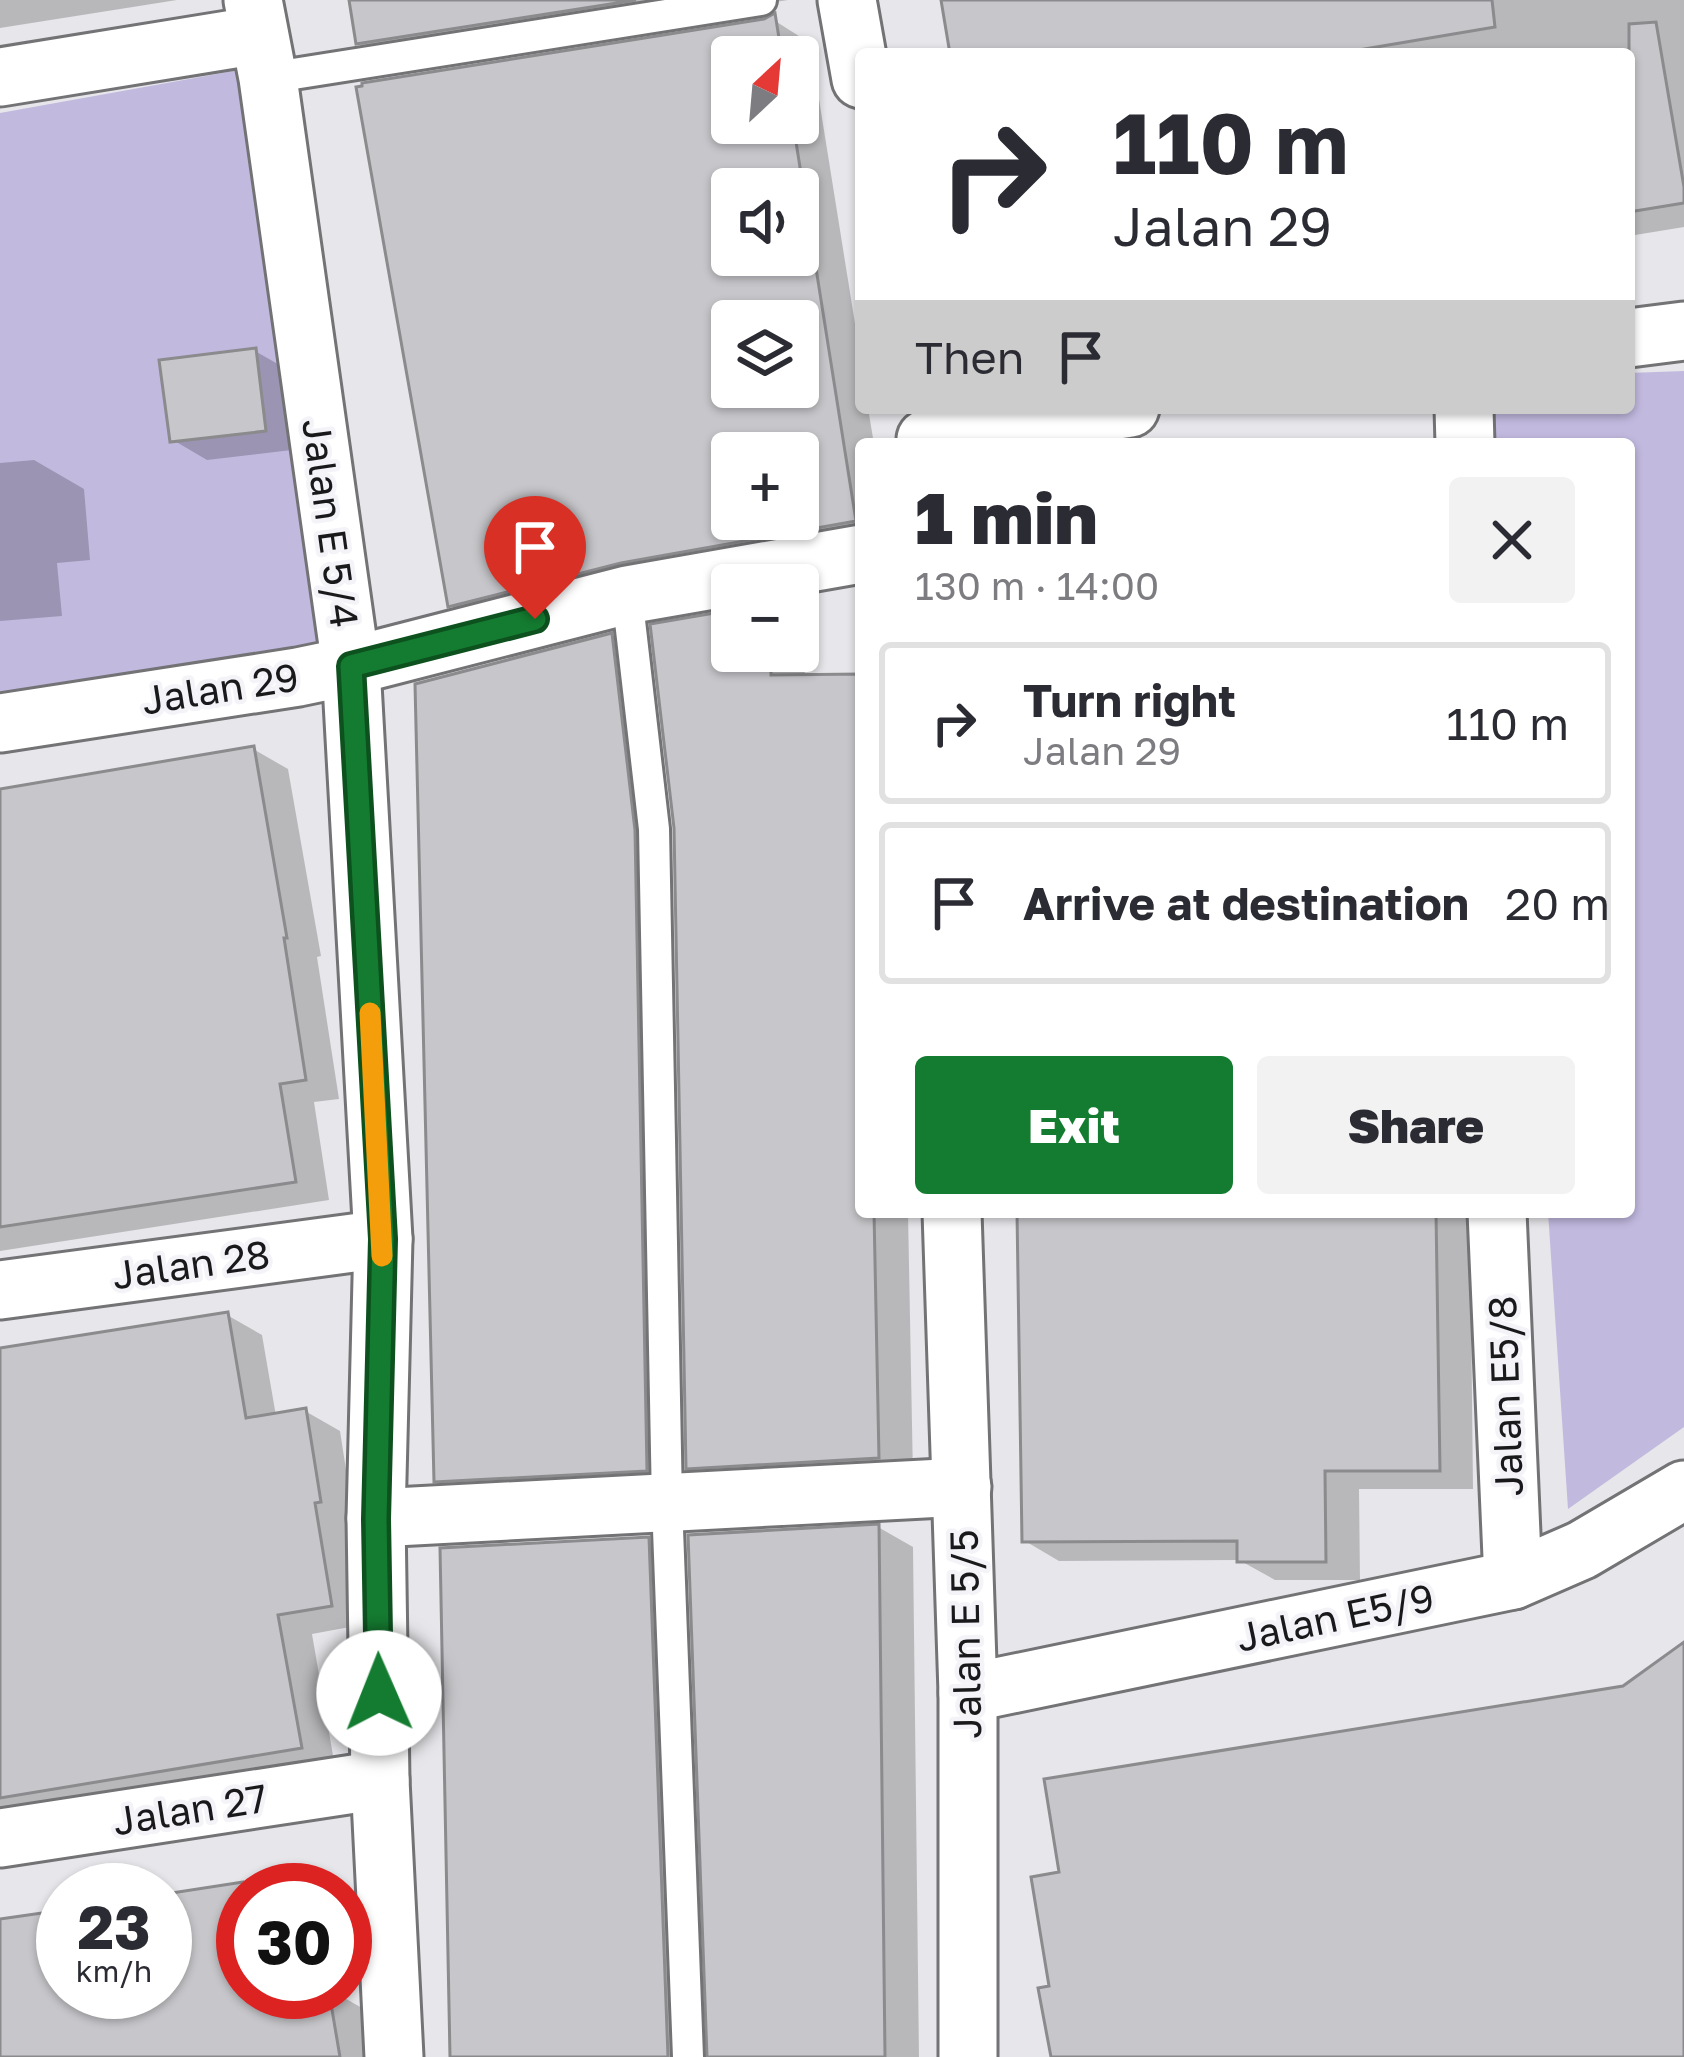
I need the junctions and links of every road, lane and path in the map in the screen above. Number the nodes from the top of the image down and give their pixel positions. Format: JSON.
{"nodes":[{"id":1,"x":761,"y":0,"type":"edge"},
{"id":2,"x":847,"y":0,"type":"edge"},
{"id":3,"x":260,"y":38,"type":"edge"},
{"id":4,"x":856,"y":48,"type":"edge"},
{"id":5,"x":0,"y":77,"type":"edge"},
{"id":6,"x":1684,"y":332,"type":"edge"},
{"id":7,"x":1635,"y":337,"type":"edge"},
{"id":8,"x":1074,"y":414,"type":"edge"},
{"id":9,"x":925,"y":430,"type":"edge"},
{"id":10,"x":855,"y":555,"type":"edge"},
{"id":11,"x":627,"y":595,"type":"junction"},
{"id":12,"x":351,"y":666,"type":"junction"},
{"id":13,"x":0,"y":723,"type":"edge"},
{"id":14,"x":952,"y":1218,"type":"edge"},
{"id":15,"x":1497,"y":1218,"type":"edge"},
{"id":16,"x":383,"y":1239,"type":"junction"},
{"id":17,"x":0,"y":1290,"type":"edge"},
{"id":18,"x":962,"y":1487,"type":"junction"},
{"id":19,"x":1681,"y":1499,"type":"edge"},
{"id":20,"x":667,"y":1503,"type":"junction"},
{"id":21,"x":376,"y":1519,"type":"junction"},
{"id":22,"x":1513,"y":1580,"type":"junction"},
{"id":23,"x":968,"y":1693,"type":"junction"},
{"id":24,"x":380,"y":1780,"type":"junction"},
{"id":25,"x":0,"y":1838,"type":"edge"},
{"id":26,"x":394,"y":2057,"type":"edge"},
{"id":27,"x":688,"y":2057,"type":"edge"},
{"id":28,"x":968,"y":2057,"type":"edge"}],
"edges":[{"from":1,"to":3,"type":"lane"},
{"from":2,"to":4,"type":"street"},
{"from":3,"to":5,"type":"street"},
{"from":3,"to":12,"type":"street","name":"Jalan E 5/4"},
{"from":6,"to":7,"type":"street"},
{"from":8,"to":9,"type":"street"},
{"from":10,"to":11,"type":"street","name":"Jalan 29"},
{"from":11,"to":12,"type":"street","name":"Jalan 29"},
{"from":11,"to":20,"type":"lane"},
{"from":12,"to":13,"type":"street","name":"Jalan 29"},
{"from":12,"to":16,"type":"street","name":"Jalan E 5/4"},
{"from":14,"to":18,"type":"street","name":"Jalan E 5/5"},
{"from":15,"to":22,"type":"street","name":"Jalan E5/8"},
{"from":16,"to":17,"type":"street","name":"Jalan 28"},
{"from":16,"to":21,"type":"street","name":"Jalan E 5/4"},
{"from":18,"to":20,"type":"street"},
{"from":18,"to":23,"type":"street","name":"Jalan E 5/5"},
{"from":19,"to":22,"type":"street","name":"Jalan E5/9"},
{"from":20,"to":21,"type":"street"},
{"from":20,"to":27,"type":"lane"},
{"from":21,"to":24,"type":"street","name":"Jalan E 5/4"},
{"from":22,"to":23,"type":"street","name":"Jalan E5/9"},
{"from":23,"to":28,"type":"street","name":"Jalan E 5/5"},
{"from":24,"to":25,"type":"street","name":"Jalan 27"},
{"from":24,"to":26,"type":"street","name":"Jalan E 5/4"}]}
